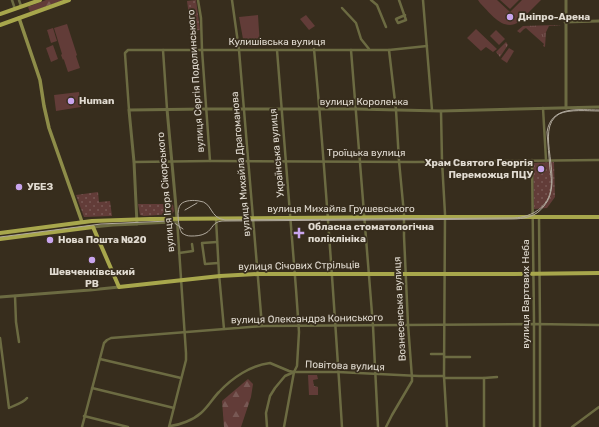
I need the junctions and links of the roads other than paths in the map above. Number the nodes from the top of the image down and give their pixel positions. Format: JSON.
{"nodes":[{"id":1,"x":12,"y":0,"type":"edge"},
{"id":2,"x":19,"y":0,"type":"edge"},
{"id":3,"x":40,"y":0,"type":"edge"},
{"id":4,"x":70,"y":0,"type":"edge"},
{"id":5,"x":198,"y":0,"type":"edge"},
{"id":6,"x":232,"y":0,"type":"edge"},
{"id":7,"x":371,"y":0,"type":"edge"},
{"id":8,"x":399,"y":0,"type":"edge"},
{"id":9,"x":423,"y":0,"type":"edge"},
{"id":10,"x":566,"y":0,"type":"edge"},
{"id":11,"x":21,"y":7,"type":"junction"},
{"id":12,"x":342,"y":8,"type":"dead end"},
{"id":13,"x":15,"y":9,"type":"junction"},
{"id":14,"x":0,"y":14,"type":"edge"},
{"id":15,"x":405,"y":15,"type":"dead end"},
{"id":16,"x":24,"y":16,"type":"junction"},
{"id":17,"x":19,"y":18,"type":"junction"},
{"id":18,"x":565,"y":22,"type":"junction"},
{"id":19,"x":599,"y":22,"type":"edge"},
{"id":20,"x":0,"y":25,"type":"edge"},
{"id":21,"x":386,"y":27,"type":"dead end"},
{"id":22,"x":427,"y":46,"type":"junction"},
{"id":23,"x":314,"y":49,"type":"junction"},
{"id":24,"x":164,"y":50,"type":"junction"},
{"id":25,"x":202,"y":50,"type":"junction"},
{"id":26,"x":239,"y":50,"type":"junction"},
{"id":27,"x":277,"y":50,"type":"junction"},
{"id":28,"x":351,"y":50,"type":"junction"},
{"id":29,"x":370,"y":50,"type":"junction"},
{"id":30,"x":389,"y":50,"type":"junction"},
{"id":31,"x":599,"y":107,"type":"edge"},
{"id":32,"x":543,"y":108,"type":"junction"},
{"id":33,"x":566,"y":108,"type":"junction"},
{"id":34,"x":167,"y":109,"type":"junction"},
{"id":35,"x":206,"y":109,"type":"junction"},
{"id":36,"x":244,"y":109,"type":"junction"},
{"id":37,"x":282,"y":109,"type":"junction"},
{"id":38,"x":319,"y":109,"type":"junction"},
{"id":39,"x":356,"y":109,"type":"junction"},
{"id":40,"x":129,"y":110,"type":"junction"},
{"id":41,"x":396,"y":110,"type":"junction"},
{"id":42,"x":432,"y":110,"type":"junction"},
{"id":43,"x":441,"y":111,"type":"junction"},
{"id":44,"x":532,"y":160,"type":"junction"},
{"id":45,"x":546,"y":160,"type":"junction"},
{"id":46,"x":599,"y":160,"type":"edge"},
{"id":47,"x":210,"y":161,"type":"junction"},
{"id":48,"x":249,"y":161,"type":"junction"},
{"id":49,"x":286,"y":161,"type":"junction"},
{"id":50,"x":323,"y":161,"type":"junction"},
{"id":51,"x":399,"y":161,"type":"junction"},
{"id":52,"x":442,"y":161,"type":"junction"},
{"id":53,"x":134,"y":162,"type":"junction"},
{"id":54,"x":172,"y":162,"type":"junction"},
{"id":55,"x":360,"y":162,"type":"junction"},
{"id":56,"x":328,"y":217,"type":"junction"},
{"id":57,"x":364,"y":217,"type":"junction"},
{"id":58,"x":404,"y":217,"type":"junction"},
{"id":59,"x":445,"y":217,"type":"junction"},
{"id":60,"x":533,"y":217,"type":"junction"},
{"id":61,"x":539,"y":217,"type":"junction"},
{"id":62,"x":599,"y":217,"type":"edge"},
{"id":63,"x":216,"y":218,"type":"junction"},
{"id":64,"x":254,"y":218,"type":"junction"},
{"id":65,"x":291,"y":218,"type":"junction"},
{"id":66,"x":177,"y":220,"type":"junction"},
{"id":67,"x":82,"y":222,"type":"junction"},
{"id":68,"x":137,"y":222,"type":"junction"},
{"id":69,"x":93,"y":227,"type":"junction"},
{"id":70,"x":84,"y":228,"type":"junction"},
{"id":71,"x":0,"y":233,"type":"edge"},
{"id":72,"x":0,"y":239,"type":"edge"},
{"id":73,"x":217,"y":242,"type":"junction"},
{"id":74,"x":192,"y":244,"type":"dead end"},
{"id":75,"x":179,"y":253,"type":"junction"},
{"id":76,"x":218,"y":263,"type":"junction"},
{"id":77,"x":295,"y":273,"type":"junction"},
{"id":78,"x":332,"y":273,"type":"junction"},
{"id":79,"x":406,"y":273,"type":"junction"},
{"id":80,"x":599,"y":273,"type":"edge"},
{"id":81,"x":258,"y":274,"type":"junction"},
{"id":82,"x":369,"y":274,"type":"junction"},
{"id":83,"x":444,"y":274,"type":"junction"},
{"id":84,"x":534,"y":274,"type":"junction"},
{"id":85,"x":539,"y":274,"type":"junction"},
{"id":86,"x":220,"y":276,"type":"junction"},
{"id":87,"x":181,"y":280,"type":"junction"},
{"id":88,"x":119,"y":287,"type":"junction"},
{"id":89,"x":16,"y":296,"type":"junction"},
{"id":90,"x":0,"y":298,"type":"edge"},
{"id":91,"x":408,"y":324,"type":"junction"},
{"id":92,"x":444,"y":324,"type":"junction"},
{"id":93,"x":534,"y":324,"type":"junction"},
{"id":94,"x":540,"y":324,"type":"junction"},
{"id":95,"x":599,"y":325,"type":"edge"},
{"id":96,"x":262,"y":326,"type":"junction"},
{"id":97,"x":298,"y":326,"type":"junction"},
{"id":98,"x":336,"y":326,"type":"junction"},
{"id":99,"x":373,"y":326,"type":"junction"},
{"id":100,"x":224,"y":329,"type":"junction"},
{"id":101,"x":185,"y":332,"type":"junction"},
{"id":102,"x":0,"y":338,"type":"edge"},
{"id":103,"x":19,"y":342,"type":"dead end"},
{"id":104,"x":431,"y":354,"type":"dead end"},
{"id":105,"x":444,"y":356,"type":"junction"},
{"id":106,"x":470,"y":357,"type":"dead end"},
{"id":107,"x":100,"y":359,"type":"junction"},
{"id":108,"x":294,"y":372,"type":"junction"},
{"id":109,"x":338,"y":372,"type":"junction"},
{"id":110,"x":376,"y":374,"type":"junction"},
{"id":111,"x":411,"y":376,"type":"junction"},
{"id":112,"x":444,"y":377,"type":"junction"},
{"id":113,"x":497,"y":377,"type":"dead end"},
{"id":114,"x":181,"y":378,"type":"junction"},
{"id":115,"x":484,"y":378,"type":"junction"},
{"id":116,"x":92,"y":388,"type":"junction"},
{"id":117,"x":27,"y":398,"type":"dead end"},
{"id":118,"x":599,"y":407,"type":"edge"},
{"id":119,"x":174,"y":408,"type":"junction"},
{"id":120,"x":84,"y":416,"type":"junction"},
{"id":121,"x":82,"y":427,"type":"edge"},
{"id":122,"x":128,"y":427,"type":"edge"},
{"id":123,"x":170,"y":427,"type":"edge"},
{"id":124,"x":267,"y":427,"type":"edge"},
{"id":125,"x":284,"y":427,"type":"edge"},
{"id":126,"x":342,"y":427,"type":"edge"},
{"id":127,"x":378,"y":427,"type":"edge"},
{"id":128,"x":386,"y":427,"type":"edge"},
{"id":129,"x":447,"y":427,"type":"edge"},
{"id":130,"x":484,"y":427,"type":"edge"},
{"id":131,"x":534,"y":427,"type":"edge"},
{"id":132,"x":540,"y":427,"type":"edge"},
{"id":133,"x":572,"y":427,"type":"edge"}],
"edges":[{"from":1,"to":13,"type":"street"},
{"from":2,"to":11,"type":"street"},
{"from":3,"to":11,"type":"main road"},
{"from":4,"to":16,"type":"main road"},
{"from":5,"to":25,"type":"street","name":"вулиця Сергія Подолинського"},
{"from":6,"to":26,"type":"street","name":"вулиця Михайла Драгоманова"},
{"from":7,"to":21,"type":"street"},
{"from":8,"to":15,"type":"street"},
{"from":9,"to":22,"type":"street"},
{"from":10,"to":18,"type":"street"},
{"from":11,"to":13,"type":"main road"},
{"from":11,"to":16,"type":"main road"},
{"from":12,"to":29,"type":"street"},
{"from":13,"to":14,"type":"main road"},
{"from":13,"to":17,"type":"main road"},
{"from":16,"to":17,"type":"main road"},
{"from":17,"to":20,"type":"main road"},
{"from":17,"to":67,"type":"main road"},
{"from":18,"to":19,"type":"street"},
{"from":18,"to":33,"type":"street"},
{"from":22,"to":30,"type":"street","name":"Кулишівська вулиця"},
{"from":22,"to":42,"type":"street"},
{"from":23,"to":27,"type":"street","name":"Кулишівська вулиця"},
{"from":23,"to":28,"type":"street","name":"Кулишівська вулиця"},
{"from":23,"to":38,"type":"street"},
{"from":24,"to":25,"type":"street","name":"Кулишівська вулиця"},
{"from":24,"to":34,"type":"street","name":"вулиця Ігоря Сікорського"},
{"from":24,"to":40,"type":"street","name":"Кулишівська вулиця"},
{"from":25,"to":26,"type":"street","name":"Кулишівська вулиця"},
{"from":25,"to":35,"type":"street","name":"вулиця Сергія Подолинського"},
{"from":26,"to":27,"type":"street","name":"Кулишівська вулиця"},
{"from":26,"to":36,"type":"street","name":"вулиця Михайла Драгоманова"},
{"from":27,"to":37,"type":"street","name":"Українська вулиця"},
{"from":28,"to":29,"type":"street","name":"Кулишівська вулиця"},
{"from":28,"to":39,"type":"street"},
{"from":29,"to":30,"type":"street","name":"Кулишівська вулиця"},
{"from":30,"to":41,"type":"street","name":"Вознесенська вулиця"},
{"from":31,"to":33,"type":"street","name":"вулиця Короленка"},
{"from":32,"to":33,"type":"street","name":"вулиця Короленка"},
{"from":32,"to":43,"type":"street","name":"вулиця Короленка"},
{"from":32,"to":45,"type":"street"},
{"from":34,"to":35,"type":"street","name":"вулиця Короленка"},
{"from":34,"to":40,"type":"street","name":"вулиця Короленка"},
{"from":34,"to":54,"type":"street","name":"вулиця Ігоря Сікорського"},
{"from":35,"to":36,"type":"street","name":"вулиця Короленка"},
{"from":35,"to":47,"type":"street","name":"вулиця Сергія Подолинського"},
{"from":36,"to":37,"type":"street","name":"вулиця Короленка"},
{"from":36,"to":48,"type":"street","name":"вулиця Михайла Драгоманова"},
{"from":37,"to":38,"type":"street","name":"вулиця Короленка"},
{"from":37,"to":49,"type":"street","name":"Українська вулиця"},
{"from":38,"to":39,"type":"street","name":"вулиця Короленка"},
{"from":38,"to":50,"type":"street"},
{"from":39,"to":41,"type":"street","name":"вулиця Короленка"},
{"from":39,"to":55,"type":"street"},
{"from":40,"to":53,"type":"street"},
{"from":41,"to":42,"type":"street","name":"вулиця Короленка"},
{"from":41,"to":51,"type":"street","name":"Вознесенська вулиця"},
{"from":42,"to":43,"type":"street","name":"вулиця Короленка"},
{"from":43,"to":52,"type":"street"},
{"from":44,"to":45,"type":"street","name":"Троїцька вулиця"},
{"from":44,"to":52,"type":"street","name":"Троїцька вулиця"},
{"from":44,"to":60,"type":"street","name":"вулиця Вартових Неба"},
{"from":45,"to":46,"type":"street","name":"Троїцька вулиця"},
{"from":47,"to":48,"type":"street","name":"Троїцька вулиця"},
{"from":47,"to":54,"type":"street","name":"Троїцька вулиця"},
{"from":48,"to":49,"type":"street","name":"Троїцька вулиця"},
{"from":48,"to":64,"type":"street","name":"вулиця Михайла Драгоманова"},
{"from":49,"to":50,"type":"street","name":"Троїцька вулиця"},
{"from":49,"to":65,"type":"street","name":"Українська вулиця"},
{"from":50,"to":55,"type":"street","name":"Троїцька вулиця"},
{"from":50,"to":56,"type":"street"},
{"from":51,"to":52,"type":"street","name":"Троїцька вулиця"},
{"from":51,"to":55,"type":"street","name":"Троїцька вулиця"},
{"from":51,"to":58,"type":"street","name":"Вознесенська вулиця"},
{"from":52,"to":59,"type":"street"},
{"from":53,"to":54,"type":"street","name":"Троїцька вулиця"},
{"from":53,"to":68,"type":"street"},
{"from":54,"to":66,"type":"street","name":"вулиця Ігоря Сікорського"},
{"from":55,"to":57,"type":"street"},
{"from":56,"to":57,"type":"main road","name":"вулиця Михайла Грушевського"},
{"from":56,"to":65,"type":"main road","name":"вулиця Михайла Грушевського"},
{"from":56,"to":78,"type":"street"},
{"from":57,"to":58,"type":"main road","name":"вулиця Михайла Грушевського"},
{"from":57,"to":82,"type":"street"},
{"from":58,"to":59,"type":"main road","name":"вулиця Михайла Грушевського"},
{"from":58,"to":79,"type":"street","name":"Вознесенська вулиця"},
{"from":59,"to":60,"type":"main road","name":"вулиця Михайла Грушевського"},
{"from":59,"to":83,"type":"street"},
{"from":60,"to":61,"type":"main road","name":"вулиця Михайла Грушевського"},
{"from":60,"to":84,"type":"street","name":"вулиця Вартових Неба"},
{"from":61,"to":62,"type":"main road","name":"вулиця Михайла Грушевського"},
{"from":61,"to":85,"type":"street","name":"вулиця Вартових Неба"},
{"from":63,"to":64,"type":"main road","name":"вулиця Михайла Грушевського"},
{"from":63,"to":66,"type":"main road","name":"вулиця Михайла Грушевського"},
{"from":63,"to":73,"type":"street"},
{"from":64,"to":65,"type":"main road","name":"вулиця Михайла Грушевського"},
{"from":64,"to":81,"type":"street","name":"вулиця Михайла Драгоманова"},
{"from":65,"to":77,"type":"street","name":"Українська вулиця"},
{"from":66,"to":68,"type":"main road","name":"вулиця Михайла Грушевського"},
{"from":66,"to":75,"type":"street","name":"вулиця Ігоря Сікорського"},
{"from":67,"to":68,"type":"main road","name":"вулиця Михайла Грушевського"},
{"from":67,"to":70,"type":"main road"},
{"from":67,"to":71,"type":"main road","name":"вулиця Михайла Грушевського"},
{"from":68,"to":69,"type":"street","name":"вулиця Михайла Грушевського"},
{"from":69,"to":70,"type":"main road"},
{"from":69,"to":88,"type":"main road"},
{"from":70,"to":72,"type":"main road"},
{"from":73,"to":76,"type":"street"},
{"from":73,"to":76,"type":"street"},
{"from":74,"to":75,"type":"street"},
{"from":75,"to":87,"type":"street","name":"вулиця Ігоря Сікорського"},
{"from":76,"to":86,"type":"street"},
{"from":77,"to":78,"type":"main road","name":"вулиця Січових Стрільців"},
{"from":77,"to":81,"type":"main road","name":"вулиця Січових Стрільців"},
{"from":77,"to":97,"type":"street","name":"Українська вулиця"},
{"from":78,"to":82,"type":"main road","name":"вулиця Січових Стрільців"},
{"from":78,"to":98,"type":"street"},
{"from":79,"to":82,"type":"main road","name":"вулиця Січових Стрільців"},
{"from":79,"to":83,"type":"main road","name":"вулиця Січових Стрільців"},
{"from":79,"to":91,"type":"street","name":"Вознесенська вулиця"},
{"from":80,"to":85,"type":"main road","name":"вулиця Січових Стрільців"},
{"from":81,"to":86,"type":"main road","name":"вулиця Січових Стрільців"},
{"from":81,"to":96,"type":"street","name":"вулиця Михайла Драгоманова"},
{"from":82,"to":99,"type":"street"},
{"from":83,"to":84,"type":"main road","name":"вулиця Січових Стрільців"},
{"from":83,"to":92,"type":"street"},
{"from":84,"to":85,"type":"main road","name":"вулиця Січових Стрільців"},
{"from":84,"to":93,"type":"street","name":"вулиця Вартових Неба"},
{"from":85,"to":94,"type":"street","name":"вулиця Вартових Неба"},
{"from":86,"to":87,"type":"main road","name":"вулиця Січових Стрільців"},
{"from":86,"to":100,"type":"street"},
{"from":87,"to":88,"type":"main road","name":"вулиця Січових Стрільців"},
{"from":87,"to":101,"type":"street","name":"вулиця Ігоря Сікорського"},
{"from":88,"to":89,"type":"street","name":"вулиця Січових Стрільців"},
{"from":89,"to":90,"type":"street","name":"вулиця Січових Стрільців"},
{"from":89,"to":103,"type":"street"},
{"from":91,"to":92,"type":"street","name":"вулиця Олександра Кониського"},
{"from":91,"to":99,"type":"street","name":"вулиця Олександра Кониського"},
{"from":91,"to":111,"type":"street","name":"Вознесенська вулиця"},
{"from":92,"to":93,"type":"street","name":"вулиця Олександра Кониського"},
{"from":92,"to":105,"type":"street"},
{"from":93,"to":94,"type":"street","name":"вулиця Олександра Кониського"},
{"from":93,"to":131,"type":"street","name":"вулиця Вартових Неба"},
{"from":94,"to":95,"type":"street","name":"вулиця Олександра Кониського"},
{"from":94,"to":132,"type":"street","name":"вулиця Вартових Неба"},
{"from":96,"to":97,"type":"street","name":"вулиця Олександра Кониського"},
{"from":96,"to":100,"type":"street","name":"вулиця Олександра Кониського"},
{"from":97,"to":98,"type":"street","name":"вулиця Олександра Кониського"},
{"from":97,"to":108,"type":"street","name":"Українська вулиця"},
{"from":98,"to":99,"type":"street","name":"вулиця Олександра Кониського"},
{"from":98,"to":109,"type":"street"},
{"from":99,"to":110,"type":"street"},
{"from":100,"to":101,"type":"street","name":"вулиця Олександра Кониського"},
{"from":101,"to":107,"type":"street","name":"вулиця Олександра Кониського"},
{"from":101,"to":114,"type":"street","name":"вулиця Ігоря Сікорського"},
{"from":102,"to":117,"type":"street"},
{"from":104,"to":105,"type":"street"},
{"from":105,"to":106,"type":"street"},
{"from":105,"to":112,"type":"street"},
{"from":107,"to":114,"type":"street"},
{"from":107,"to":116,"type":"street","name":"вулиця Олександра Кониського"},
{"from":108,"to":109,"type":"street","name":"Повітова вулиця"},
{"from":108,"to":123,"type":"street","name":"Повітова вулиця"},
{"from":108,"to":124,"type":"street"},
{"from":108,"to":125,"type":"street","name":"Українська вулиця"},
{"from":109,"to":110,"type":"street","name":"Повітова вулиця"},
{"from":109,"to":126,"type":"street"},
{"from":110,"to":111,"type":"street","name":"Повітова вулиця"},
{"from":110,"to":127,"type":"street"},
{"from":111,"to":112,"type":"street","name":"Повітова вулиця"},
{"from":111,"to":128,"type":"street"},
{"from":112,"to":115,"type":"street","name":"Повітова вулиця"},
{"from":112,"to":129,"type":"street"},
{"from":113,"to":115,"type":"street","name":"Повітова вулиця"},
{"from":114,"to":119,"type":"street","name":"вулиця Ігоря Сікорського"},
{"from":115,"to":130,"type":"street"},
{"from":116,"to":119,"type":"street"},
{"from":116,"to":120,"type":"street","name":"вулиця Олександра Кониського"},
{"from":118,"to":133,"type":"street"},
{"from":119,"to":123,"type":"street","name":"вулиця Ігоря Сікорського"},
{"from":120,"to":121,"type":"street","name":"вулиця Олександра Кониського"},
{"from":120,"to":122,"type":"street"}]}
